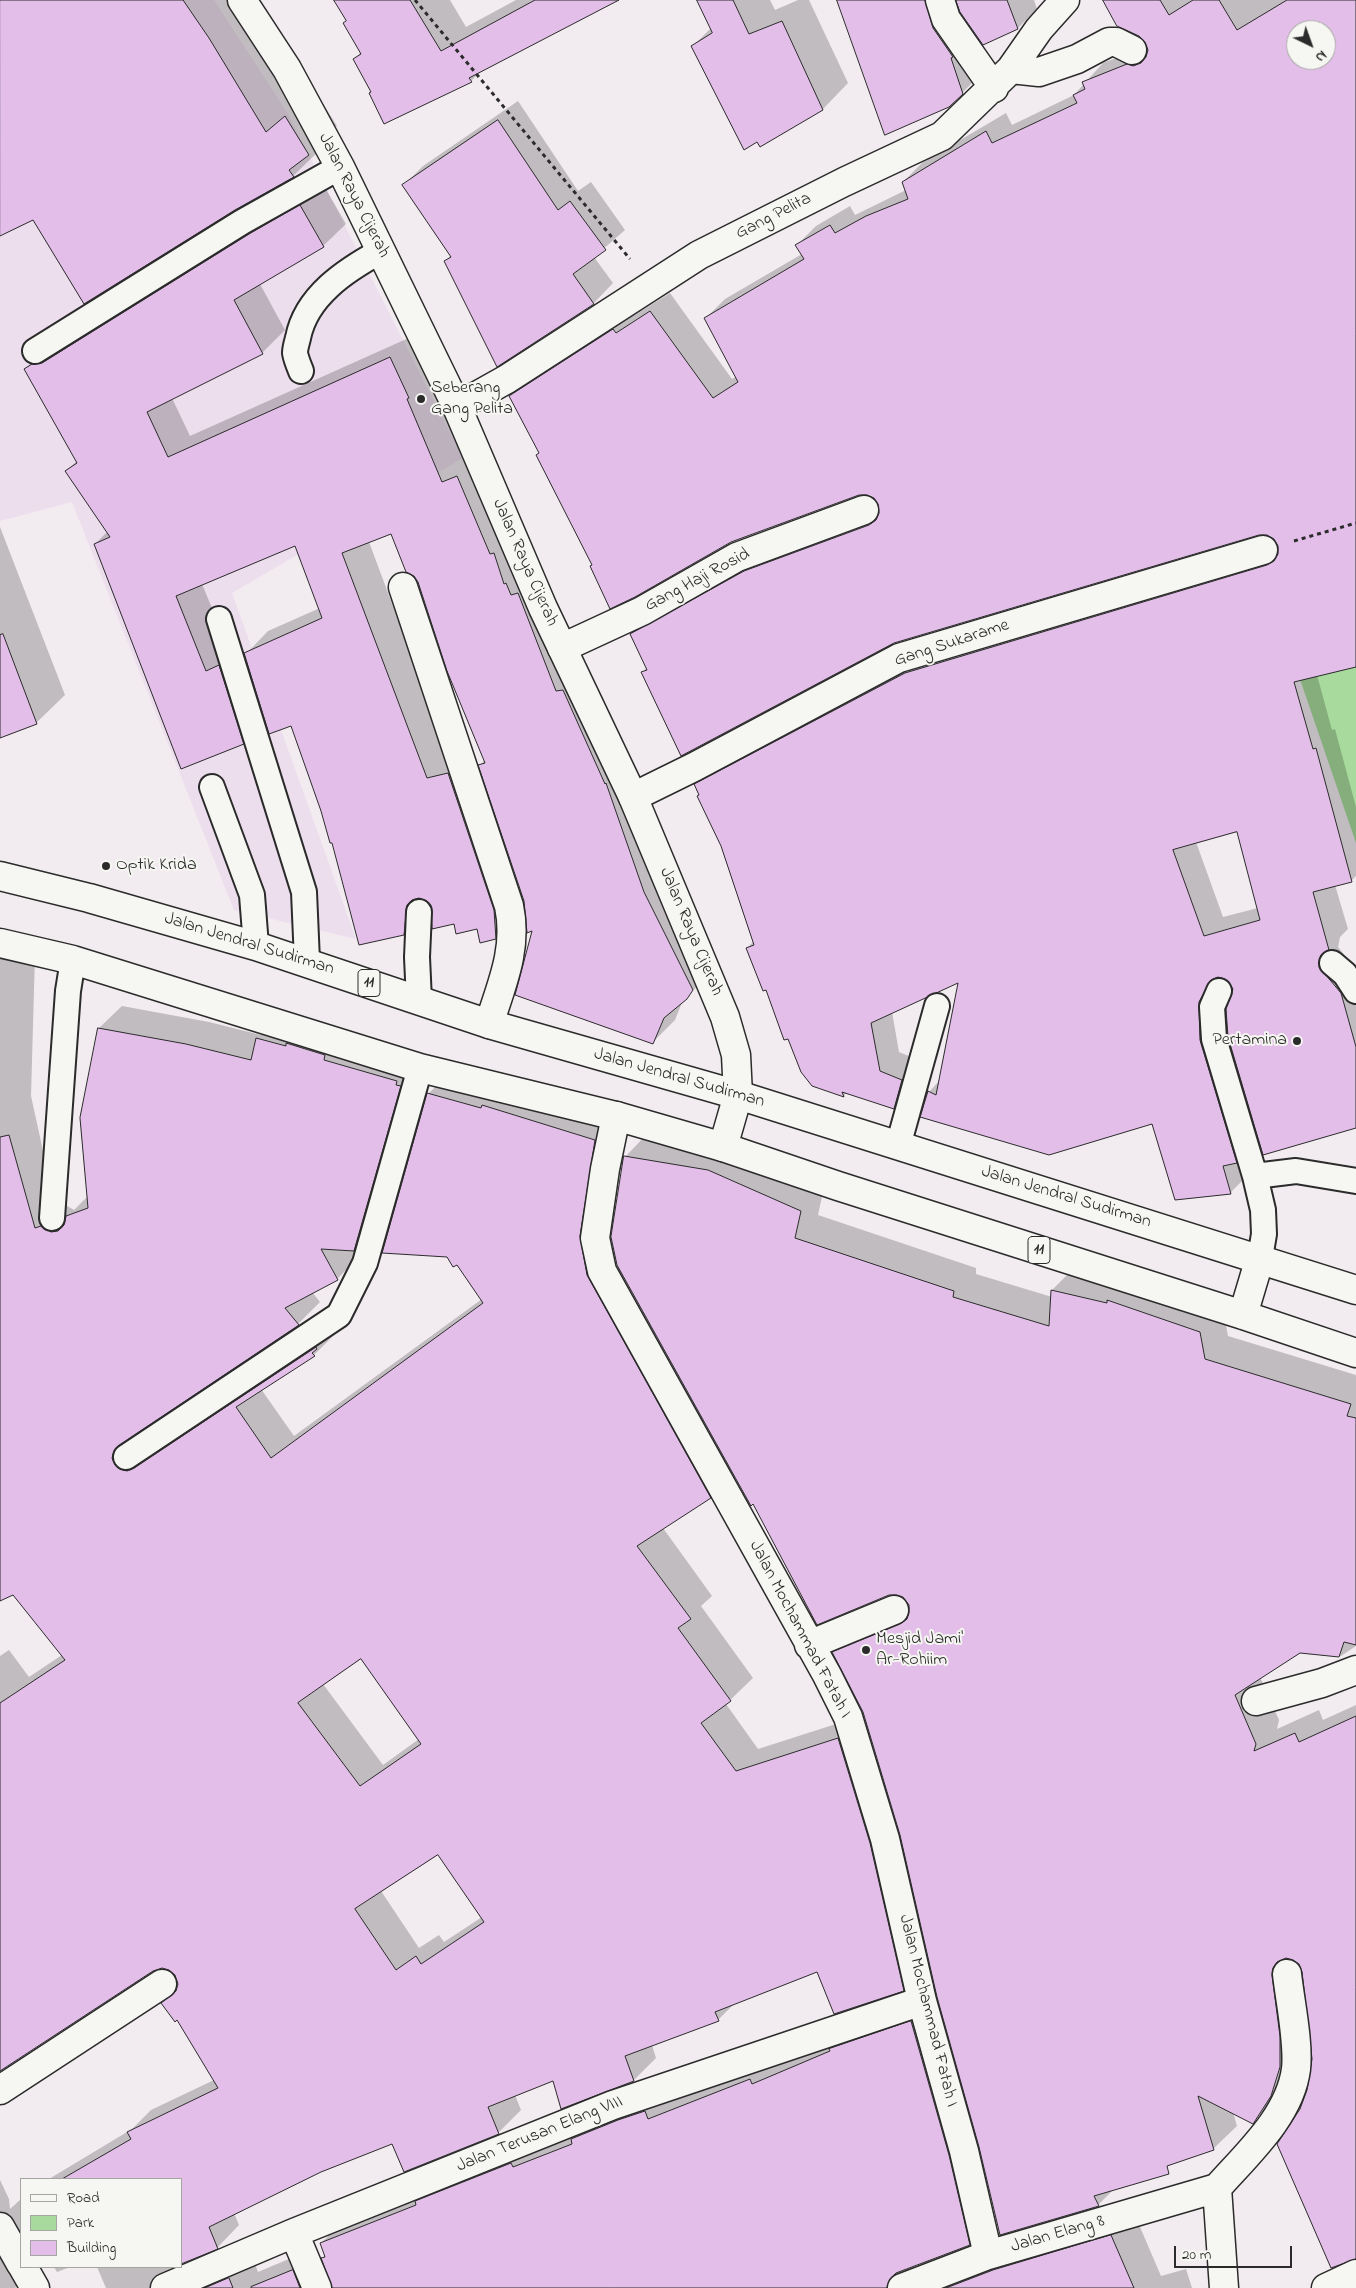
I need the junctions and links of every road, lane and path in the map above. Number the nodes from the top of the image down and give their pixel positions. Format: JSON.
{"nodes":[{"id":1,"x":242,"y":0,"type":"edge"},
{"id":2,"x":415,"y":0,"type":"edge"},
{"id":3,"x":940,"y":0,"type":"edge"},
{"id":4,"x":1065,"y":0,"type":"edge"},
{"id":5,"x":1132,"y":50,"type":"dead end"},
{"id":6,"x":1002,"y":79,"type":"junction"},
{"id":7,"x":340,"y":166,"type":"junction"},
{"id":8,"x":381,"y":251,"type":"junction"},
{"id":9,"x":651,"y":284,"type":"junction"},
{"id":10,"x":35,"y":351,"type":"dead end"},
{"id":11,"x":301,"y":371,"type":"dead end"},
{"id":12,"x":457,"y":407,"type":"junction"},
{"id":13,"x":864,"y":510,"type":"dead end"},
{"id":14,"x":1356,"y":523,"type":"edge"},
{"id":15,"x":1262,"y":550,"type":"joint"},
{"id":16,"x":403,"y":587,"type":"dead end"},
{"id":17,"x":219,"y":620,"type":"dead end"},
{"id":18,"x":562,"y":648,"type":"junction"},
{"id":19,"x":212,"y":787,"type":"dead end"},
{"id":20,"x":633,"y":797,"type":"junction"},
{"id":21,"x":0,"y":876,"type":"edge"},
{"id":22,"x":419,"y":912,"type":"dead end"},
{"id":23,"x":0,"y":943,"type":"edge"},
{"id":24,"x":256,"y":946,"type":"junction"},
{"id":25,"x":73,"y":960,"type":"junction"},
{"id":26,"x":307,"y":961,"type":"junction"},
{"id":27,"x":1332,"y":963,"type":"dead end"},
{"id":28,"x":1219,"y":991,"type":"dead end"},
{"id":29,"x":1356,"y":991,"type":"edge"},
{"id":30,"x":419,"y":1001,"type":"junction"},
{"id":31,"x":937,"y":1006,"type":"dead end"},
{"id":32,"x":489,"y":1024,"type":"junction"},
{"id":33,"x":420,"y":1068,"type":"junction"},
{"id":34,"x":738,"y":1095,"type":"junction"},
{"id":35,"x":616,"y":1116,"type":"junction"},
{"id":36,"x":898,"y":1146,"type":"junction"},
{"id":37,"x":723,"y":1147,"type":"junction"},
{"id":38,"x":1255,"y":1176,"type":"junction"},
{"id":39,"x":1356,"y":1181,"type":"edge"},
{"id":40,"x":52,"y":1218,"type":"dead end"},
{"id":41,"x":1260,"y":1258,"type":"junction"},
{"id":42,"x":1356,"y":1290,"type":"edge"},
{"id":43,"x":1243,"y":1315,"type":"junction"},
{"id":44,"x":1356,"y":1353,"type":"edge"},
{"id":45,"x":126,"y":1457,"type":"dead end"},
{"id":46,"x":894,"y":1610,"type":"dead end"},
{"id":47,"x":809,"y":1645,"type":"junction"},
{"id":48,"x":1356,"y":1670,"type":"edge"},
{"id":49,"x":1256,"y":1701,"type":"dead end"},
{"id":50,"x":1287,"y":1974,"type":"dead end"},
{"id":51,"x":162,"y":1984,"type":"dead end"},
{"id":52,"x":922,"y":2001,"type":"junction"},
{"id":53,"x":0,"y":2090,"type":"edge"},
{"id":54,"x":1217,"y":2188,"type":"junction"},
{"id":55,"x":0,"y":2227,"type":"edge"},
{"id":56,"x":294,"y":2233,"type":"junction"},
{"id":57,"x":988,"y":2255,"type":"junction"},
{"id":58,"x":20,"y":2262,"type":"edge"},
{"id":59,"x":23,"y":2268,"type":"edge"},
{"id":60,"x":1356,"y":2274,"type":"edge"},
{"id":61,"x":35,"y":2288,"type":"edge"},
{"id":62,"x":165,"y":2288,"type":"edge"},
{"id":63,"x":317,"y":2288,"type":"edge"},
{"id":64,"x":902,"y":2288,"type":"edge"},
{"id":65,"x":1224,"y":2288,"type":"edge"},
{"id":66,"x":1326,"y":2288,"type":"edge"}],
"edges":[{"from":1,"to":7,"type":"main road","name":"Jalan Raya Cijerah"},
{"from":2,"to":9,"type":"path"},
{"from":3,"to":6,"type":"main road"},
{"from":4,"to":6,"type":"main road","name":"Gang Pelita"},
{"from":5,"to":6,"type":"main road"},
{"from":6,"to":9,"type":"main road","name":"Gang Pelita"},
{"from":7,"to":8,"type":"main road","name":"Jalan Raya Cijerah"},
{"from":7,"to":10,"type":"lane"},
{"from":8,"to":11,"type":"lane"},
{"from":8,"to":12,"type":"main road","name":"Jalan Raya Cijerah"},
{"from":9,"to":12,"type":"main road","name":"Gang Pelita"},
{"from":12,"to":18,"type":"main road","name":"Jalan Raya Cijerah"},
{"from":13,"to":18,"type":"main road","name":"Gang Haji Rosid"},
{"from":14,"to":15,"type":"path"},
{"from":15,"to":20,"type":"main road","name":"Gang Sukarame"},
{"from":16,"to":32,"type":"main road"},
{"from":17,"to":26,"type":"lane"},
{"from":18,"to":20,"type":"main road","name":"Jalan Raya Cijerah"},
{"from":19,"to":24,"type":"lane"},
{"from":20,"to":34,"type":"main road","name":"Jalan Raya Cijerah"},
{"from":21,"to":24,"type":"main road","name":"Jalan Jendral Sudirman","number":"11"},
{"from":22,"to":30,"type":"lane"},
{"from":23,"to":25,"type":"main road","number":"11"},
{"from":24,"to":26,"type":"main road","name":"Jalan Jendral Sudirman","number":"11"},
{"from":25,"to":33,"type":"main road","number":"11"},
{"from":25,"to":40,"type":"lane"},
{"from":26,"to":30,"type":"main road","name":"Jalan Jendral Sudirman","number":"11"},
{"from":27,"to":29,"type":"lane"},
{"from":28,"to":38,"type":"lane"},
{"from":30,"to":32,"type":"main road","name":"Jalan Jendral Sudirman","number":"11"},
{"from":31,"to":36,"type":"lane"},
{"from":32,"to":34,"type":"main road","name":"Jalan Jendral Sudirman","number":"11"},
{"from":33,"to":35,"type":"main road","number":"11"},
{"from":33,"to":45,"type":"lane"},
{"from":34,"to":36,"type":"main road","name":"Jalan Jendral Sudirman","number":"11"},
{"from":34,"to":37,"type":"main road","name":"Jalan Raya Cijerah"},
{"from":35,"to":37,"type":"main road","number":"11"},
{"from":35,"to":47,"type":"main road","name":"Jalan Mochammad Fatah I"},
{"from":36,"to":41,"type":"main road","name":"Jalan Jendral Sudirman","number":"11"},
{"from":37,"to":43,"type":"main road","number":"11"},
{"from":38,"to":39,"type":"lane"},
{"from":38,"to":41,"type":"lane"},
{"from":41,"to":42,"type":"main road","name":"Jalan Jendral Sudirman","number":"11"},
{"from":41,"to":43,"type":"main road"},
{"from":43,"to":44,"type":"main road","number":"11"},
{"from":46,"to":47,"type":"main road"},
{"from":47,"to":52,"type":"main road","name":"Jalan Mochammad Fatah I"},
{"from":48,"to":49,"type":"main road"},
{"from":50,"to":54,"type":"main road"},
{"from":51,"to":53,"type":"main road"},
{"from":52,"to":56,"type":"main road","name":"Jalan Terusan Elang VIII"},
{"from":52,"to":57,"type":"main road","name":"Jalan Mochammad Fatah I"},
{"from":54,"to":57,"type":"main road","name":"Jalan Elang 8"},
{"from":54,"to":65,"type":"main road"},
{"from":55,"to":58,"type":"main road"},
{"from":56,"to":62,"type":"main road","name":"Jalan Terusan Elang VIII"},
{"from":56,"to":63,"type":"main road"},
{"from":57,"to":64,"type":"main road","name":"Jalan Elang 8"},
{"from":59,"to":61,"type":"main road"},
{"from":60,"to":66,"type":"main road"}]}
